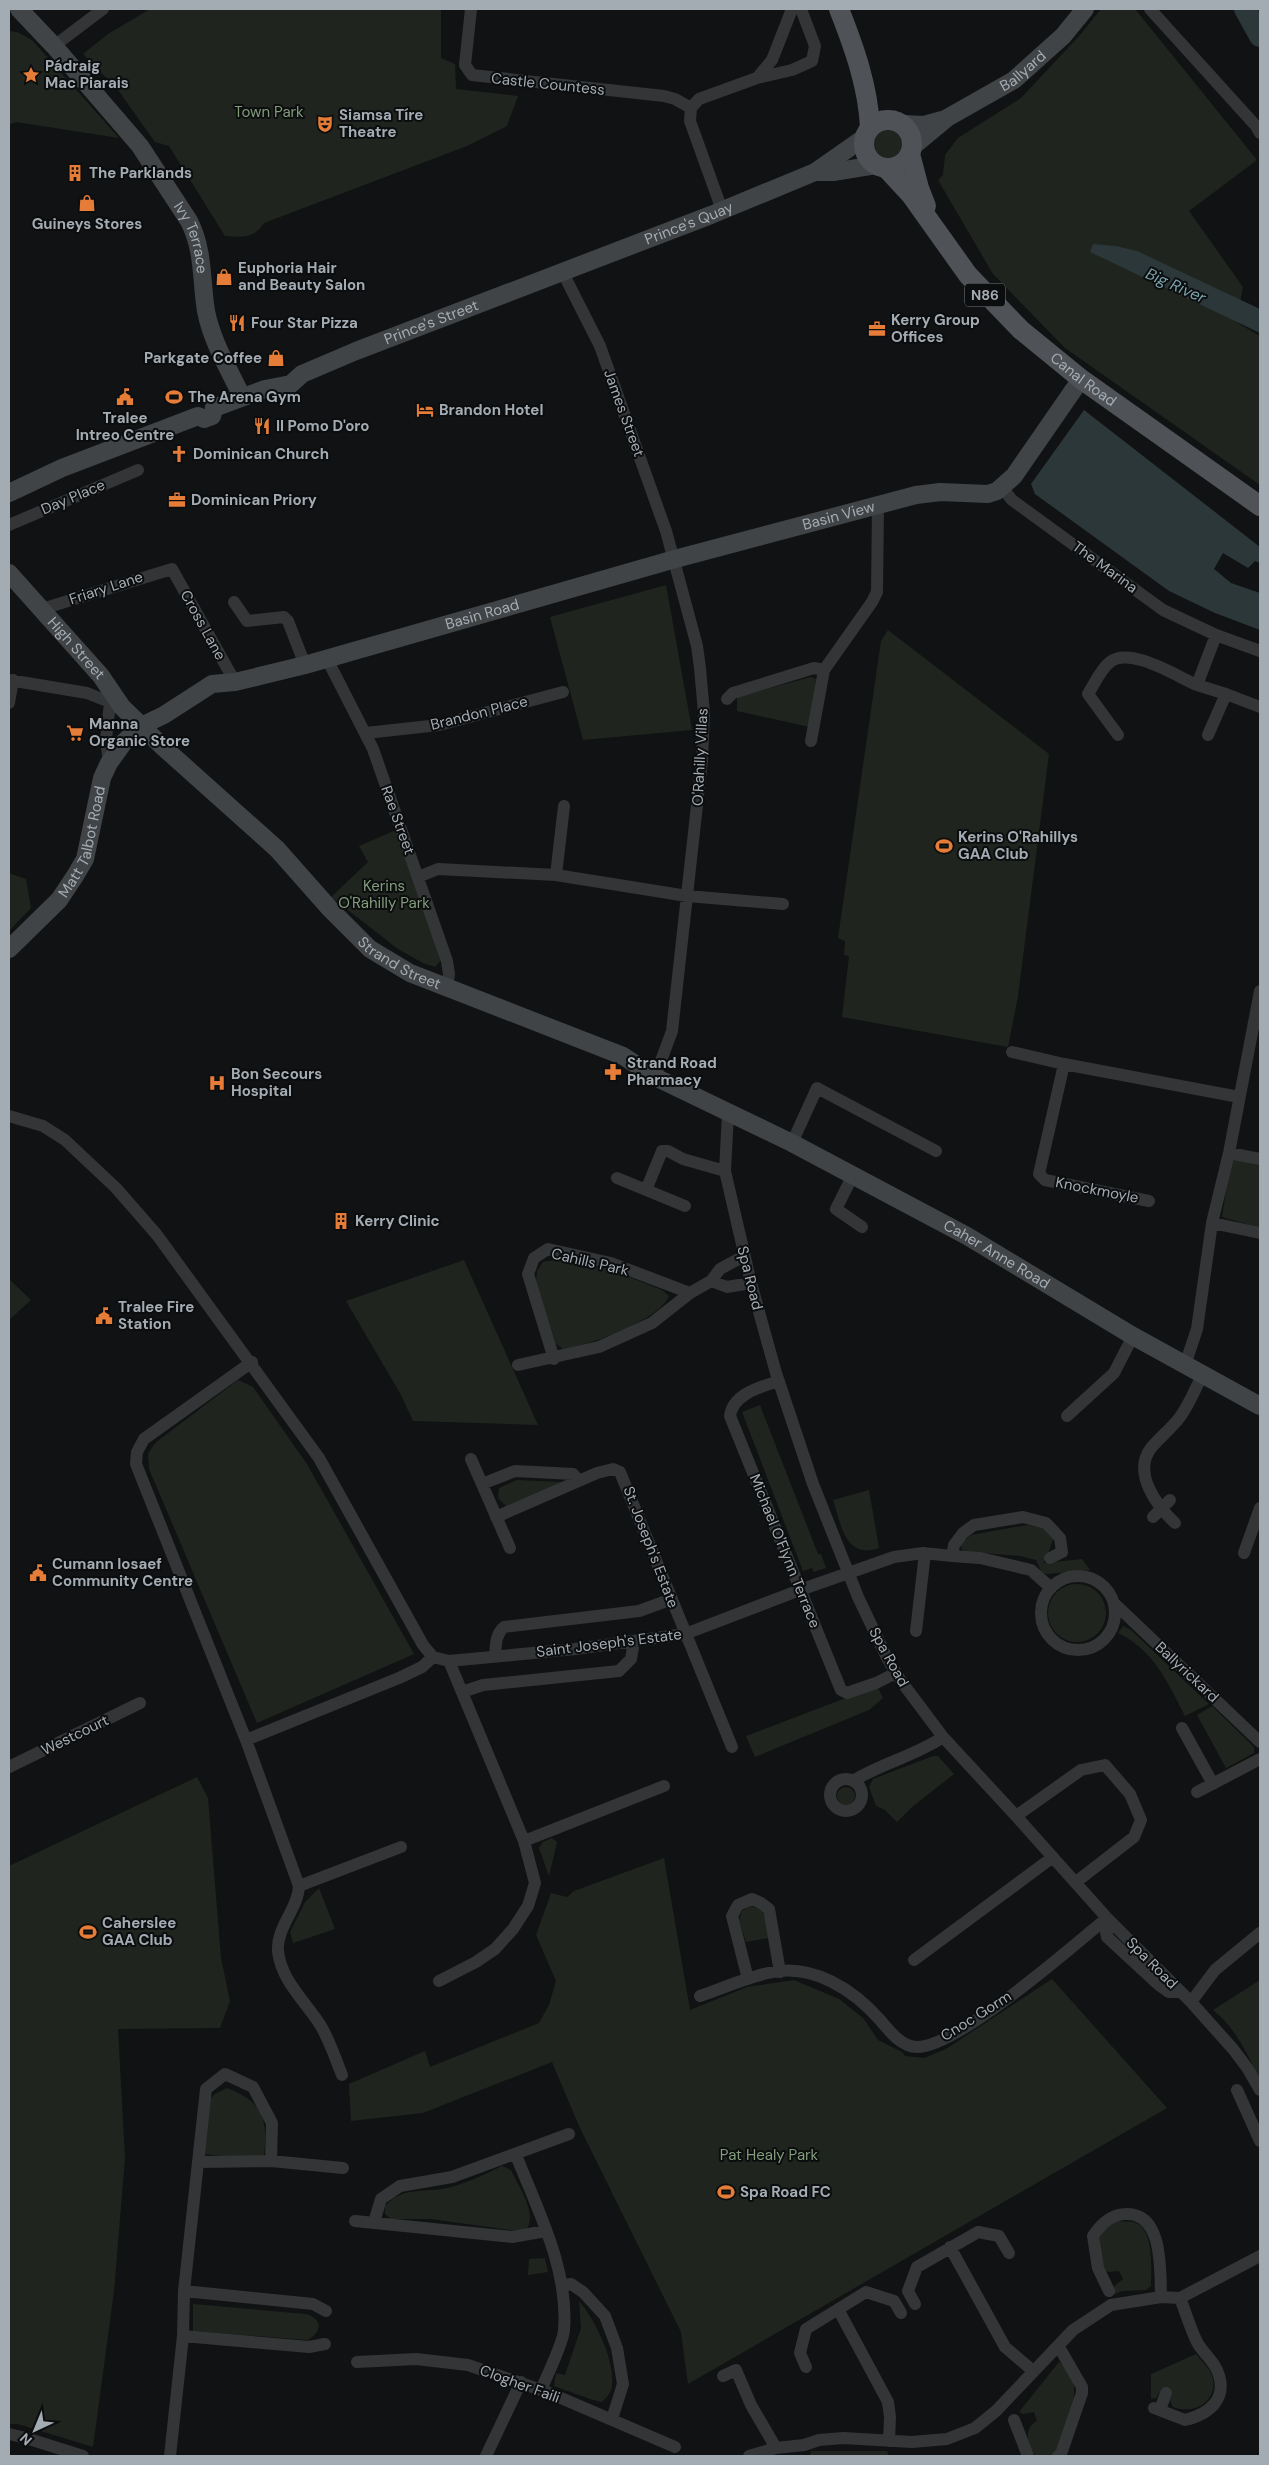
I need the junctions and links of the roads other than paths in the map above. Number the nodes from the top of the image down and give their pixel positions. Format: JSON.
{"nodes":[{"id":1,"x":19,"y":9,"type":"edge"},
{"id":2,"x":471,"y":9,"type":"edge"},
{"id":3,"x":792,"y":9,"type":"edge"},
{"id":4,"x":801,"y":9,"type":"edge"},
{"id":5,"x":839,"y":9,"type":"edge"},
{"id":6,"x":1085,"y":9,"type":"edge"},
{"id":7,"x":1150,"y":9,"type":"edge"},
{"id":8,"x":98,"y":12,"type":"edge"},
{"id":9,"x":54,"y":46,"type":"junction"},
{"id":10,"x":858,"y":63,"type":"junction"},
{"id":11,"x":757,"y":78,"type":"junction"},
{"id":12,"x":690,"y":108,"type":"junction"},
{"id":13,"x":947,"y":118,"type":"junction"},
{"id":14,"x":898,"y":122,"type":"junction"},
{"id":15,"x":867,"y":132,"type":"junction"},
{"id":16,"x":1260,"y":133,"type":"edge"},
{"id":17,"x":912,"y":150,"type":"junction"},
{"id":18,"x":881,"y":166,"type":"junction"},
{"id":19,"x":815,"y":172,"type":"junction"},
{"id":20,"x":722,"y":210,"type":"junction"},
{"id":21,"x":934,"y":224,"type":"junction"},
{"id":22,"x":562,"y":272,"type":"junction"},
{"id":23,"x":1081,"y":379,"type":"junction"},
{"id":24,"x":242,"y":397,"type":"junction"},
{"id":25,"x":138,"y":470,"type":"dead end"},
{"id":26,"x":1001,"y":486,"type":"junction"},
{"id":27,"x":9,"y":493,"type":"edge"},
{"id":28,"x":878,"y":506,"type":"junction"},
{"id":29,"x":1260,"y":506,"type":"edge"},
{"id":30,"x":9,"y":525,"type":"edge"},
{"id":31,"x":675,"y":560,"type":"junction"},
{"id":32,"x":172,"y":569,"type":"joint"},
{"id":33,"x":9,"y":573,"type":"edge"},
{"id":34,"x":234,"y":602,"type":"dead end"},
{"id":35,"x":42,"y":609,"type":"junction"},
{"id":36,"x":1216,"y":635,"type":"junction"},
{"id":37,"x":1260,"y":651,"type":"edge"},
{"id":38,"x":327,"y":659,"type":"junction"},
{"id":39,"x":297,"y":667,"type":"junction"},
{"id":40,"x":824,"y":670,"type":"junction"},
{"id":41,"x":101,"y":676,"type":"junction"},
{"id":42,"x":11,"y":680,"type":"edge"},
{"id":43,"x":234,"y":682,"type":"junction"},
{"id":44,"x":1196,"y":685,"type":"junction"},
{"id":45,"x":562,"y":692,"type":"dead end"},
{"id":46,"x":1226,"y":694,"type":"junction"},
{"id":47,"x":94,"y":696,"type":"junction"},
{"id":48,"x":727,"y":699,"type":"dead end"},
{"id":49,"x":9,"y":702,"type":"edge"},
{"id":50,"x":116,"y":705,"type":"junction"},
{"id":51,"x":1260,"y":708,"type":"edge"},
{"id":52,"x":146,"y":724,"type":"junction"},
{"id":53,"x":366,"y":733,"type":"junction"},
{"id":54,"x":1118,"y":735,"type":"dead end"},
{"id":55,"x":1208,"y":735,"type":"dead end"},
{"id":56,"x":811,"y":740,"type":"dead end"},
{"id":57,"x":109,"y":763,"type":"junction"},
{"id":58,"x":564,"y":806,"type":"dead end"},
{"id":59,"x":556,"y":875,"type":"junction"},
{"id":60,"x":418,"y":877,"type":"junction"},
{"id":61,"x":687,"y":896,"type":"junction"},
{"id":62,"x":783,"y":904,"type":"dead end"},
{"id":63,"x":9,"y":950,"type":"edge"},
{"id":64,"x":447,"y":988,"type":"junction"},
{"id":65,"x":1260,"y":991,"type":"edge"},
{"id":66,"x":1257,"y":1029,"type":"edge"},
{"id":67,"x":1012,"y":1052,"type":"dead end"},
{"id":68,"x":1064,"y":1064,"type":"junction"},
{"id":69,"x":655,"y":1077,"type":"junction"},
{"id":70,"x":1238,"y":1096,"type":"junction"},
{"id":71,"x":728,"y":1113,"type":"junction"},
{"id":72,"x":9,"y":1116,"type":"edge"},
{"id":73,"x":792,"y":1143,"type":"junction"},
{"id":74,"x":936,"y":1151,"type":"dead end"},
{"id":75,"x":1228,"y":1153,"type":"junction"},
{"id":76,"x":1260,"y":1159,"type":"edge"},
{"id":77,"x":725,"y":1171,"type":"junction"},
{"id":78,"x":853,"y":1175,"type":"junction"},
{"id":79,"x":617,"y":1178,"type":"dead end"},
{"id":80,"x":646,"y":1190,"type":"junction"},
{"id":81,"x":1149,"y":1201,"type":"dead end"},
{"id":82,"x":685,"y":1206,"type":"dead end"},
{"id":83,"x":1212,"y":1223,"type":"junction"},
{"id":84,"x":862,"y":1227,"type":"dead end"},
{"id":85,"x":1260,"y":1234,"type":"edge"},
{"id":86,"x":744,"y":1256,"type":"junction"},
{"id":87,"x":712,"y":1282,"type":"junction"},
{"id":88,"x":751,"y":1283,"type":"junction"},
{"id":89,"x":690,"y":1293,"type":"junction"},
{"id":90,"x":1134,"y":1336,"type":"junction"},
{"id":91,"x":554,"y":1358,"type":"junction"},
{"id":92,"x":252,"y":1362,"type":"junction"},
{"id":93,"x":518,"y":1365,"type":"dead end"},
{"id":94,"x":1185,"y":1366,"type":"junction"},
{"id":95,"x":1202,"y":1376,"type":"junction"},
{"id":96,"x":779,"y":1382,"type":"junction"},
{"id":97,"x":1260,"y":1406,"type":"edge"},
{"id":98,"x":1067,"y":1416,"type":"dead end"},
{"id":99,"x":471,"y":1459,"type":"dead end"},
{"id":100,"x":579,"y":1481,"type":"junction"},
{"id":101,"x":482,"y":1484,"type":"junction"},
{"id":102,"x":1170,"y":1500,"type":"dead end"},
{"id":103,"x":1260,"y":1508,"type":"edge"},
{"id":104,"x":1157,"y":1513,"type":"junction"},
{"id":105,"x":496,"y":1517,"type":"junction"},
{"id":106,"x":1175,"y":1523,"type":"dead end"},
{"id":107,"x":510,"y":1548,"type":"dead end"},
{"id":108,"x":925,"y":1553,"type":"junction"},
{"id":109,"x":1244,"y":1553,"type":"dead end"},
{"id":110,"x":952,"y":1556,"type":"junction"},
{"id":111,"x":1050,"y":1558,"type":"dead end"},
{"id":112,"x":850,"y":1573,"type":"junction"},
{"id":113,"x":1050,"y":1588,"type":"junction"},
{"id":114,"x":800,"y":1590,"type":"junction"},
{"id":115,"x":672,"y":1599,"type":"junction"},
{"id":116,"x":1114,"y":1603,"type":"junction"},
{"id":117,"x":916,"y":1632,"type":"dead end"},
{"id":118,"x":686,"y":1634,"type":"junction"},
{"id":119,"x":634,"y":1641,"type":"junction"},
{"id":120,"x":495,"y":1656,"type":"junction"},
{"id":121,"x":433,"y":1657,"type":"junction"},
{"id":122,"x":449,"y":1660,"type":"junction"},
{"id":123,"x":896,"y":1673,"type":"junction"},
{"id":124,"x":462,"y":1692,"type":"junction"},
{"id":125,"x":140,"y":1703,"type":"dead end"},
{"id":126,"x":1182,"y":1728,"type":"dead end"},
{"id":127,"x":943,"y":1737,"type":"junction"},
{"id":128,"x":246,"y":1740,"type":"junction"},
{"id":129,"x":1260,"y":1742,"type":"edge"},
{"id":130,"x":732,"y":1747,"type":"dead end"},
{"id":131,"x":1260,"y":1759,"type":"edge"},
{"id":132,"x":9,"y":1767,"type":"edge"},
{"id":133,"x":853,"y":1781,"type":"dead end"},
{"id":134,"x":1213,"y":1784,"type":"junction"},
{"id":135,"x":664,"y":1786,"type":"dead end"},
{"id":136,"x":1197,"y":1792,"type":"dead end"},
{"id":137,"x":1016,"y":1816,"type":"junction"},
{"id":138,"x":524,"y":1842,"type":"junction"},
{"id":139,"x":401,"y":1847,"type":"dead end"},
{"id":140,"x":1053,"y":1857,"type":"junction"},
{"id":141,"x":1076,"y":1882,"type":"junction"},
{"id":142,"x":299,"y":1886,"type":"junction"},
{"id":143,"x":1110,"y":1921,"type":"junction"},
{"id":144,"x":1260,"y":1933,"type":"edge"},
{"id":145,"x":914,"y":1960,"type":"dead end"},
{"id":146,"x":780,"y":1972,"type":"junction"},
{"id":147,"x":748,"y":1979,"type":"junction"},
{"id":148,"x":439,"y":1981,"type":"dead end"},
{"id":149,"x":700,"y":1996,"type":"dead end"},
{"id":150,"x":1191,"y":2002,"type":"junction"},
{"id":151,"x":342,"y":2075,"type":"dead end"},
{"id":152,"x":1237,"y":2090,"type":"dead end"},
{"id":153,"x":1260,"y":2090,"type":"edge"},
{"id":154,"x":569,"y":2134,"type":"dead end"},
{"id":155,"x":1260,"y":2141,"type":"edge"},
{"id":156,"x":516,"y":2155,"type":"junction"},
{"id":157,"x":271,"y":2161,"type":"junction"},
{"id":158,"x":198,"y":2162,"type":"junction"},
{"id":159,"x":343,"y":2168,"type":"dead end"},
{"id":160,"x":356,"y":2221,"type":"dead end"},
{"id":161,"x":374,"y":2222,"type":"junction"},
{"id":162,"x":546,"y":2231,"type":"junction"},
{"id":163,"x":950,"y":2247,"type":"junction"},
{"id":164,"x":1009,"y":2253,"type":"dead end"},
{"id":165,"x":1260,"y":2256,"type":"edge"},
{"id":166,"x":1110,"y":2283,"type":"dead end"},
{"id":167,"x":563,"y":2285,"type":"junction"},
{"id":168,"x":184,"y":2291,"type":"junction"},
{"id":169,"x":1160,"y":2297,"type":"junction"},
{"id":170,"x":1180,"y":2298,"type":"junction"},
{"id":171,"x":915,"y":2304,"type":"dead end"},
{"id":172,"x":838,"y":2309,"type":"junction"},
{"id":173,"x":326,"y":2311,"type":"dead end"},
{"id":174,"x":901,"y":2313,"type":"dead end"},
{"id":175,"x":183,"y":2336,"type":"junction"},
{"id":176,"x":324,"y":2344,"type":"dead end"},
{"id":177,"x":1059,"y":2347,"type":"junction"},
{"id":178,"x":357,"y":2362,"type":"dead end"},
{"id":179,"x":806,"y":2367,"type":"dead end"},
{"id":180,"x":1032,"y":2370,"type":"junction"},
{"id":181,"x":723,"y":2376,"type":"dead end"},
{"id":182,"x":521,"y":2382,"type":"junction"},
{"id":183,"x":541,"y":2390,"type":"junction"},
{"id":184,"x":1166,"y":2393,"type":"dead end"},
{"id":185,"x":612,"y":2419,"type":"junction"},
{"id":186,"x":1014,"y":2420,"type":"dead end"},
{"id":187,"x":9,"y":2434,"type":"edge"},
{"id":188,"x":889,"y":2441,"type":"junction"},
{"id":189,"x":675,"y":2447,"type":"dead end"},
{"id":190,"x":776,"y":2448,"type":"junction"},
{"id":191,"x":805,"y":2451,"type":"edge"},
{"id":192,"x":83,"y":2456,"type":"edge"},
{"id":193,"x":170,"y":2456,"type":"edge"},
{"id":194,"x":486,"y":2456,"type":"edge"},
{"id":195,"x":749,"y":2456,"type":"edge"},
{"id":196,"x":1028,"y":2456,"type":"edge"},
{"id":197,"x":1058,"y":2456,"type":"edge"}],
"edges":[{"from":1,"to":9,"type":"main road","name":"Ivy Terrace"},
{"from":2,"to":12,"type":"street","name":"Castle Countess"},
{"from":3,"to":11,"type":"street"},
{"from":4,"to":11,"type":"street"},
{"from":5,"to":10,"type":"main road","number":"N86"},
{"from":6,"to":13,"type":"main road","name":"Ballyard"},
{"from":7,"to":16,"type":"street"},
{"from":8,"to":9,"type":"street"},
{"from":9,"to":24,"type":"main road","name":"Ivy Terrace"},
{"from":10,"to":14,"type":"main road","number":"N86"},
{"from":10,"to":15,"type":"main road","number":"N86"},
{"from":11,"to":12,"type":"street"},
{"from":12,"to":20,"type":"street"},
{"from":13,"to":14,"type":"main road"},
{"from":13,"to":17,"type":"main road"},
{"from":14,"to":15,"type":"main road"},
{"from":14,"to":17,"type":"main road","number":"N86"},
{"from":15,"to":18,"type":"main road","number":"N86"},
{"from":15,"to":19,"type":"main road","name":"Prince's Quay"},
{"from":17,"to":18,"type":"main road"},
{"from":17,"to":21,"type":"main road","number":"N86"},
{"from":18,"to":19,"type":"main road","name":"Prince's Quay"},
{"from":18,"to":21,"type":"main road","number":"N86"},
{"from":19,"to":20,"type":"main road","name":"Prince's Quay"},
{"from":20,"to":22,"type":"main road","name":"Prince's Quay"},
{"from":21,"to":23,"type":"main road","name":"Canal Road","number":"N86"},
{"from":22,"to":24,"type":"main road","name":"Prince's Street"},
{"from":22,"to":31,"type":"street","name":"James Street"},
{"from":23,"to":26,"type":"main road"},
{"from":23,"to":29,"type":"main road","name":"Canal Road","number":"N86"},
{"from":24,"to":27,"type":"main road","name":"Prince's Street"},
{"from":25,"to":30,"type":"street","name":"Day Place"},
{"from":26,"to":28,"type":"main road","name":"Basin View"},
{"from":26,"to":36,"type":"street","name":"The Marina"},
{"from":28,"to":31,"type":"main road","name":"Basin View"},
{"from":28,"to":40,"type":"street"},
{"from":31,"to":38,"type":"main road","name":"Basin Road"},
{"from":31,"to":61,"type":"street","name":"O'Rahilly Villas"},
{"from":32,"to":35,"type":"street","name":"Friary Lane"},
{"from":32,"to":43,"type":"street","name":"Cross Lane"},
{"from":33,"to":35,"type":"main road","name":"High Street"},
{"from":34,"to":39,"type":"street"},
{"from":35,"to":41,"type":"main road","name":"High Street"},
{"from":36,"to":37,"type":"street","name":"The Marina"},
{"from":36,"to":44,"type":"street"},
{"from":38,"to":39,"type":"main road","name":"Basin Road"},
{"from":38,"to":53,"type":"street","name":"Rae Street"},
{"from":39,"to":43,"type":"main road","name":"Basin Road"},
{"from":40,"to":48,"type":"street"},
{"from":40,"to":56,"type":"street"},
{"from":41,"to":47,"type":"street"},
{"from":41,"to":50,"type":"main road","name":"High Street"},
{"from":42,"to":47,"type":"street"},
{"from":42,"to":49,"type":"street"},
{"from":43,"to":52,"type":"main road","name":"Matt Talbot Road"},
{"from":44,"to":46,"type":"street"},
{"from":44,"to":54,"type":"street"},
{"from":45,"to":53,"type":"street","name":"Brandon Place"},
{"from":46,"to":51,"type":"street"},
{"from":46,"to":55,"type":"street"},
{"from":47,"to":50,"type":"street"},
{"from":50,"to":52,"type":"main road","name":"High Street"},
{"from":50,"to":57,"type":"street"},
{"from":52,"to":57,"type":"main road","name":"Matt Talbot Road"},
{"from":52,"to":64,"type":"main road","name":"Strand Street"},
{"from":53,"to":60,"type":"street","name":"Rae Street"},
{"from":57,"to":63,"type":"main road","name":"Matt Talbot Road"},
{"from":58,"to":59,"type":"street"},
{"from":59,"to":60,"type":"street"},
{"from":59,"to":61,"type":"street"},
{"from":60,"to":64,"type":"street","name":"Rae Street"},
{"from":61,"to":62,"type":"street"},
{"from":61,"to":69,"type":"street","name":"O'Rahilly Villas"},
{"from":64,"to":69,"type":"main road","name":"Strand Street"},
{"from":65,"to":66,"type":"street"},
{"from":66,"to":70,"type":"street"},
{"from":67,"to":68,"type":"street"},
{"from":68,"to":70,"type":"street"},
{"from":68,"to":81,"type":"street","name":"Knockmoyle"},
{"from":69,"to":71,"type":"main road","name":"Strand Street"},
{"from":70,"to":75,"type":"street"},
{"from":71,"to":73,"type":"main road","name":"Caher Anne Road"},
{"from":71,"to":77,"type":"street","name":"Spa Road"},
{"from":72,"to":92,"type":"street"},
{"from":73,"to":74,"type":"street"},
{"from":73,"to":78,"type":"main road","name":"Caher Anne Road"},
{"from":75,"to":76,"type":"street"},
{"from":75,"to":83,"type":"street"},
{"from":77,"to":80,"type":"street"},
{"from":77,"to":86,"type":"street","name":"Spa Road"},
{"from":78,"to":84,"type":"street"},
{"from":78,"to":90,"type":"main road","name":"Caher Anne Road"},
{"from":79,"to":80,"type":"street"},
{"from":80,"to":82,"type":"street"},
{"from":83,"to":85,"type":"street"},
{"from":83,"to":94,"type":"street"},
{"from":86,"to":87,"type":"street"},
{"from":86,"to":88,"type":"street","name":"Spa Road"},
{"from":87,"to":88,"type":"street"},
{"from":87,"to":89,"type":"street"},
{"from":88,"to":96,"type":"street","name":"Spa Road"},
{"from":89,"to":91,"type":"street"},
{"from":89,"to":91,"type":"street","name":"Cahills Park"},
{"from":90,"to":94,"type":"main road","name":"Caher Anne Road"},
{"from":90,"to":98,"type":"street"},
{"from":91,"to":93,"type":"street"},
{"from":92,"to":121,"type":"street"},
{"from":92,"to":128,"type":"street"},
{"from":94,"to":95,"type":"main road","name":"Caher Anne Road"},
{"from":95,"to":97,"type":"main road","name":"Caher Anne Road"},
{"from":95,"to":104,"type":"street"},
{"from":96,"to":112,"type":"street","name":"Spa Road"},
{"from":96,"to":114,"type":"street","name":"Michael O'Flynn Terrace"},
{"from":99,"to":101,"type":"street"},
{"from":100,"to":101,"type":"street"},
{"from":100,"to":105,"type":"street","name":"St. Joseph's Estate"},
{"from":100,"to":115,"type":"street","name":"St. Joseph's Estate"},
{"from":101,"to":105,"type":"street"},
{"from":102,"to":104,"type":"street"},
{"from":103,"to":109,"type":"street"},
{"from":104,"to":106,"type":"street"},
{"from":105,"to":107,"type":"street"},
{"from":108,"to":110,"type":"street"},
{"from":108,"to":112,"type":"street"},
{"from":108,"to":117,"type":"street"},
{"from":110,"to":111,"type":"street"},
{"from":110,"to":113,"type":"street"},
{"from":112,"to":114,"type":"street","name":"Saint Joseph's Estate"},
{"from":112,"to":123,"type":"street","name":"Spa Road"},
{"from":113,"to":116,"type":"street","name":"Ballyrickard"},
{"from":113,"to":116,"type":"street"},
{"from":114,"to":118,"type":"street","name":"Saint Joseph's Estate"},
{"from":114,"to":123,"type":"street","name":"Michael O'Flynn Terrace"},
{"from":115,"to":118,"type":"street","name":"St. Joseph's Estate"},
{"from":115,"to":120,"type":"street"},
{"from":116,"to":129,"type":"street","name":"Ballyrickard"},
{"from":118,"to":119,"type":"street","name":"Saint Joseph's Estate"},
{"from":118,"to":130,"type":"street","name":"St. Joseph's Estate"},
{"from":119,"to":120,"type":"street","name":"Saint Joseph's Estate"},
{"from":119,"to":124,"type":"street"},
{"from":120,"to":122,"type":"street","name":"Saint Joseph's Estate"},
{"from":121,"to":122,"type":"street","name":"Saint Joseph's Estate"},
{"from":121,"to":128,"type":"street"},
{"from":122,"to":124,"type":"street"},
{"from":123,"to":127,"type":"street","name":"Spa Road"},
{"from":124,"to":138,"type":"street"},
{"from":125,"to":132,"type":"street","name":"Westcourt"},
{"from":126,"to":134,"type":"street"},
{"from":127,"to":133,"type":"street"},
{"from":127,"to":137,"type":"street","name":"Spa Road"},
{"from":128,"to":142,"type":"street"},
{"from":131,"to":134,"type":"street"},
{"from":134,"to":136,"type":"street"},
{"from":135,"to":138,"type":"street"},
{"from":137,"to":140,"type":"street","name":"Spa Road"},
{"from":137,"to":141,"type":"street"},
{"from":138,"to":148,"type":"street"},
{"from":139,"to":142,"type":"street"},
{"from":140,"to":141,"type":"street","name":"Spa Road"},
{"from":140,"to":145,"type":"street"},
{"from":141,"to":143,"type":"street","name":"Spa Road"},
{"from":142,"to":151,"type":"street"},
{"from":143,"to":146,"type":"street","name":"Cnoc Gorm"},
{"from":143,"to":150,"type":"street","name":"Spa Road"},
{"from":144,"to":150,"type":"street"},
{"from":146,"to":147,"type":"street","name":"Cnoc Gorm"},
{"from":146,"to":147,"type":"street"},
{"from":147,"to":149,"type":"street","name":"Cnoc Gorm"},
{"from":150,"to":153,"type":"street","name":"Spa Road"},
{"from":152,"to":155,"type":"street"},
{"from":154,"to":156,"type":"street"},
{"from":156,"to":161,"type":"street"},
{"from":156,"to":162,"type":"street"},
{"from":157,"to":158,"type":"street"},
{"from":157,"to":158,"type":"street"},
{"from":157,"to":159,"type":"street"},
{"from":158,"to":168,"type":"street"},
{"from":160,"to":161,"type":"street"},
{"from":161,"to":162,"type":"street"},
{"from":162,"to":167,"type":"street"},
{"from":163,"to":164,"type":"street"},
{"from":163,"to":171,"type":"street"},
{"from":163,"to":180,"type":"street"},
{"from":165,"to":170,"type":"street"},
{"from":166,"to":169,"type":"street"},
{"from":167,"to":183,"type":"street"},
{"from":167,"to":185,"type":"street"},
{"from":168,"to":173,"type":"street"},
{"from":168,"to":175,"type":"street"},
{"from":169,"to":170,"type":"street"},
{"from":169,"to":177,"type":"street"},
{"from":170,"to":184,"type":"street"},
{"from":172,"to":174,"type":"street"},
{"from":172,"to":179,"type":"street"},
{"from":172,"to":188,"type":"street"},
{"from":175,"to":176,"type":"street"},
{"from":175,"to":193,"type":"street"},
{"from":177,"to":180,"type":"street"},
{"from":177,"to":197,"type":"street"},
{"from":178,"to":182,"type":"street","name":"Clogher Faili"},
{"from":180,"to":188,"type":"street"},
{"from":181,"to":190,"type":"street"},
{"from":182,"to":183,"type":"street","name":"Clogher Faili"},
{"from":182,"to":194,"type":"street"},
{"from":183,"to":185,"type":"street","name":"Clogher Faili"},
{"from":185,"to":189,"type":"street","name":"Clogher Faili"},
{"from":186,"to":196,"type":"street"},
{"from":187,"to":192,"type":"street"},
{"from":188,"to":191,"type":"street"},
{"from":190,"to":191,"type":"street"},
{"from":190,"to":195,"type":"street"}]}
